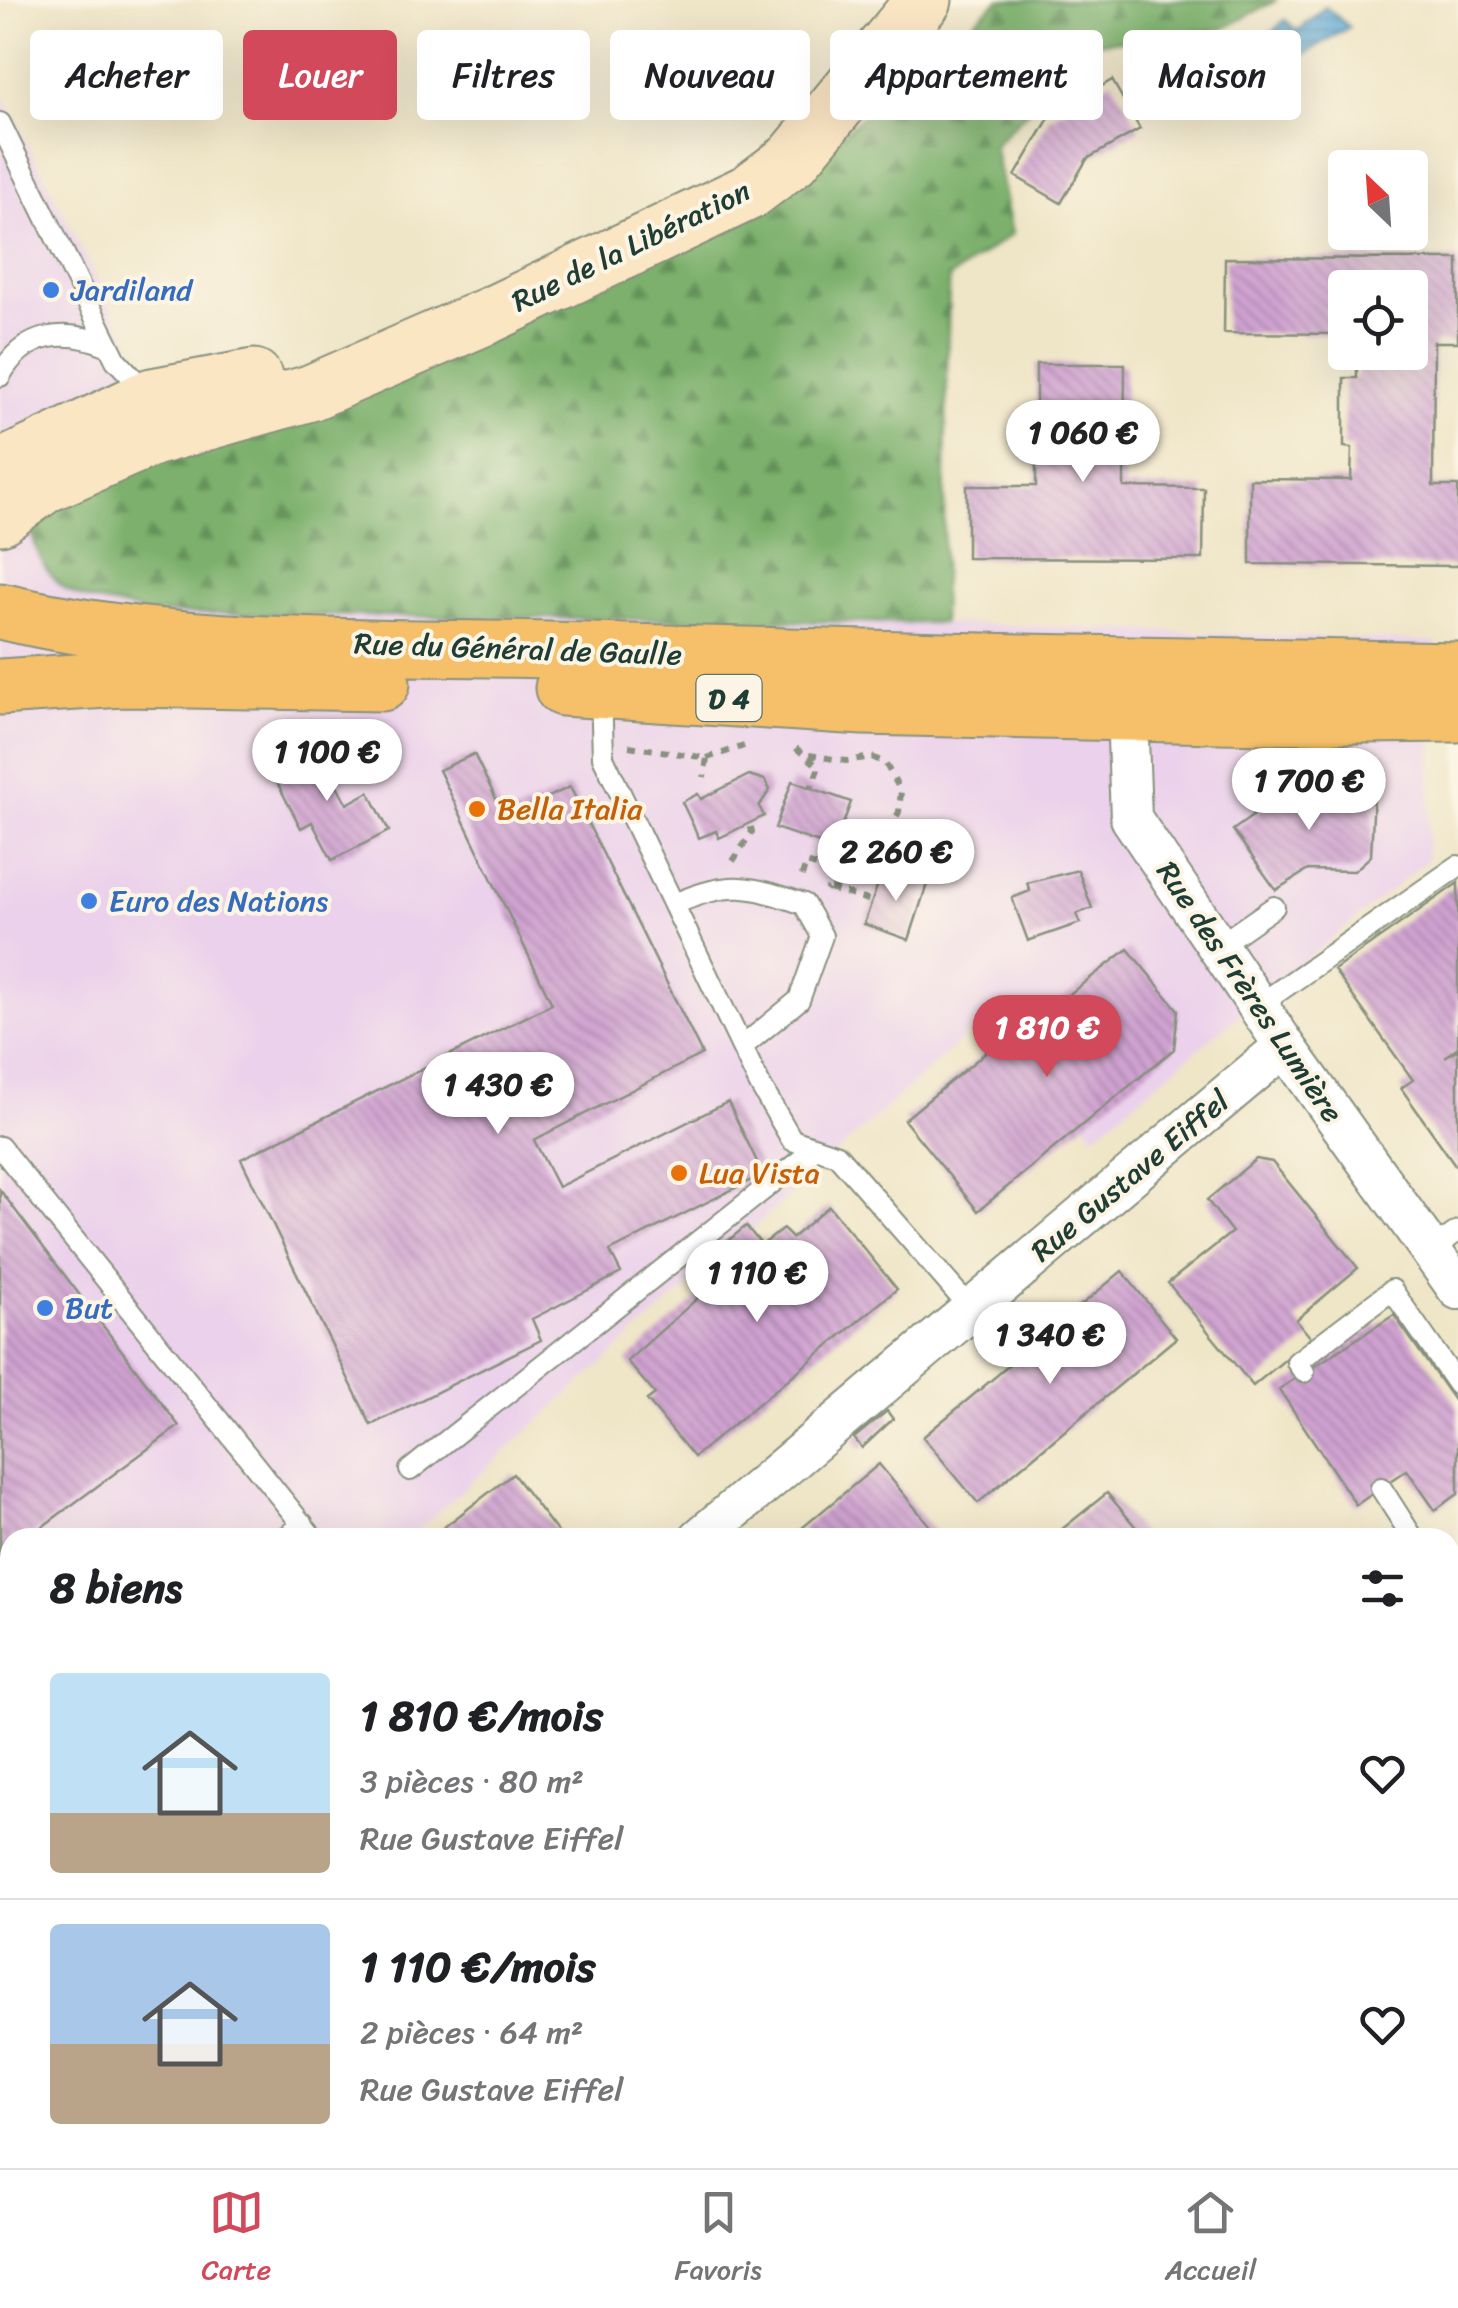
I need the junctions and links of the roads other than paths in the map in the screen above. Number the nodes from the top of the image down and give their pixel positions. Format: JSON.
{"nodes":[{"id":1,"x":924,"y":0,"type":"edge"},
{"id":2,"x":0,"y":123,"type":"edge"},
{"id":3,"x":109,"y":346,"type":"junction"},
{"id":4,"x":0,"y":376,"type":"edge"},
{"id":5,"x":152,"y":417,"type":"junction"},
{"id":6,"x":0,"y":468,"type":"edge"},
{"id":7,"x":0,"y":517,"type":"edge"},
{"id":8,"x":0,"y":611,"type":"edge"},
{"id":9,"x":1458,"y":670,"type":"edge"},
{"id":10,"x":0,"y":687,"type":"edge"},
{"id":11,"x":601,"y":689,"type":"junction"},
{"id":12,"x":1126,"y":690,"type":"junction"},
{"id":13,"x":1458,"y":714,"type":"edge"},
{"id":14,"x":1458,"y":866,"type":"edge"},
{"id":15,"x":674,"y":904,"type":"junction"},
{"id":16,"x":1274,"y":906,"type":"dead end"},
{"id":17,"x":1218,"y":946,"type":"junction"},
{"id":18,"x":1258,"y":1006,"type":"junction"},
{"id":19,"x":1286,"y":1046,"type":"junction"},
{"id":20,"x":742,"y":1048,"type":"junction"},
{"id":21,"x":0,"y":1148,"type":"edge"},
{"id":22,"x":816,"y":1148,"type":"junction"},
{"id":23,"x":1444,"y":1241,"type":"edge"},
{"id":24,"x":1458,"y":1289,"type":"edge"},
{"id":25,"x":971,"y":1309,"type":"junction"},
{"id":26,"x":1304,"y":1372,"type":"dead end"},
{"id":27,"x":1458,"y":1385,"type":"edge"},
{"id":28,"x":410,"y":1470,"type":"dead end"},
{"id":29,"x":1381,"y":1488,"type":"dead end"},
{"id":30,"x":306,"y":1528,"type":"edge"},
{"id":31,"x":712,"y":1528,"type":"edge"},
{"id":32,"x":1407,"y":1528,"type":"edge"}],
"edges":[{"from":1,"to":5,"type":"main road","name":"Rue de la Libération"},
{"from":2,"to":3,"type":"lane"},
{"from":3,"to":4,"type":"lane"},
{"from":3,"to":5,"type":"lane"},
{"from":5,"to":6,"type":"main road","name":"Rue de la Libération"},
{"from":5,"to":7,"type":"main road","name":"Rue de la Libération"},
{"from":8,"to":12,"type":"main road","name":"Rue du Général de Gaulle","number":"D 4"},
{"from":9,"to":12,"type":"main road","name":"Rue du Général de Gaulle","number":"D 4"},
{"from":10,"to":11,"type":"main road","name":"Rue du Général de Gaulle","number":"D 4"},
{"from":11,"to":12,"type":"main road","name":"Rue du Général de Gaulle","number":"D 4"},
{"from":11,"to":15,"type":"lane"},
{"from":12,"to":13,"type":"main road","name":"Rue du Général de Gaulle","number":"D 4"},
{"from":12,"to":17,"type":"street","name":"Rue des Frères Lumière"},
{"from":14,"to":18,"type":"lane"},
{"from":15,"to":20,"type":"lane"},
{"from":15,"to":20,"type":"lane"},
{"from":16,"to":17,"type":"lane"},
{"from":17,"to":18,"type":"street","name":"Rue des Frères Lumière"},
{"from":18,"to":19,"type":"street","name":"Rue des Frères Lumière"},
{"from":19,"to":23,"type":"street","name":"Rue des Frères Lumière"},
{"from":19,"to":25,"type":"street","name":"Rue Gustave Eiffel"},
{"from":20,"to":22,"type":"lane"},
{"from":21,"to":30,"type":"lane"},
{"from":22,"to":25,"type":"lane"},
{"from":22,"to":28,"type":"lane"},
{"from":23,"to":24,"type":"street","name":"Rue des Frères Lumière"},
{"from":25,"to":31,"type":"street","name":"Rue Gustave Eiffel"},
{"from":26,"to":27,"type":"lane"},
{"from":29,"to":32,"type":"lane"}]}
